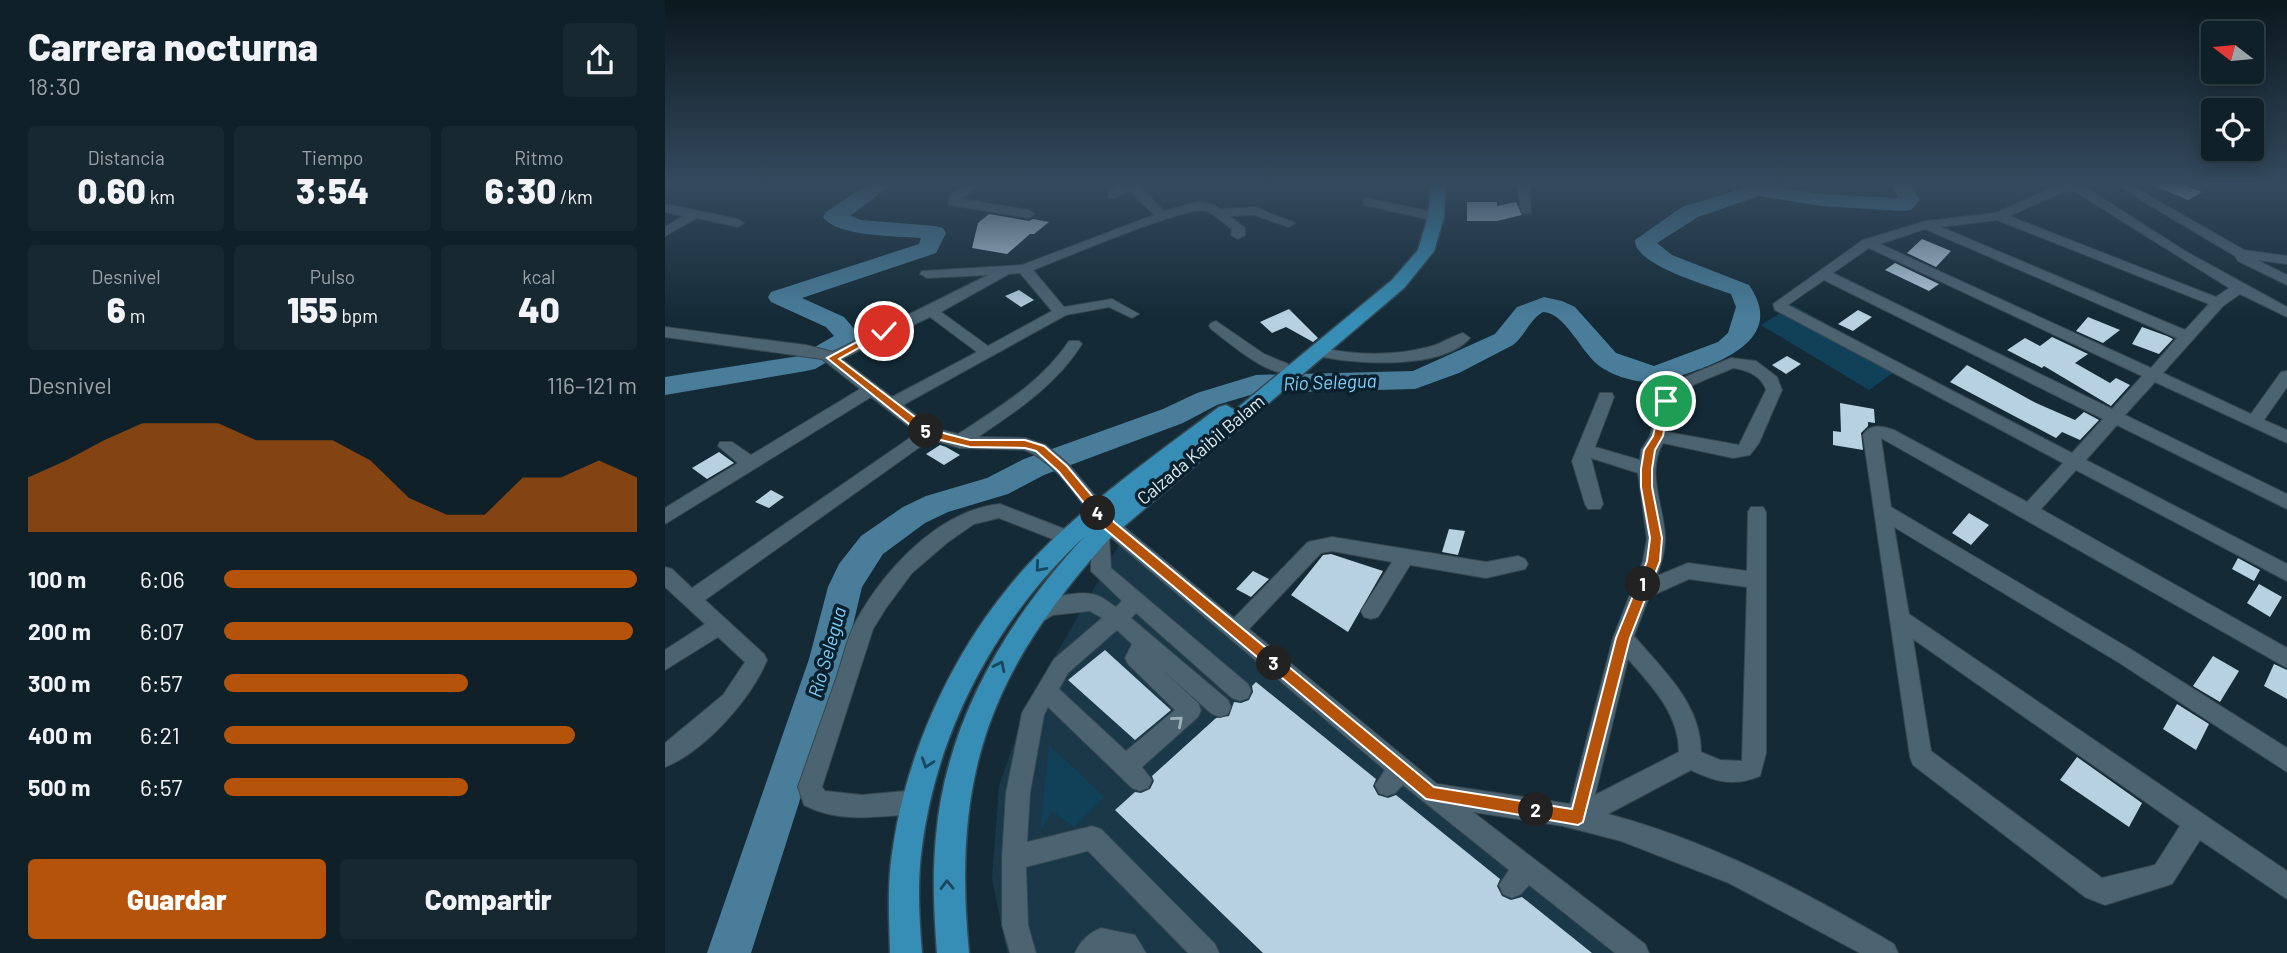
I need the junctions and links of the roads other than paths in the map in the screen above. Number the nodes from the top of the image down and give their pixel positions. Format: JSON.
{"nodes":[{"id":1,"x":1130,"y":228,"type":"edge"},
{"id":2,"x":1239,"y":228,"type":"edge"},
{"id":3,"x":1433,"y":228,"type":"edge"},
{"id":4,"x":1915,"y":228,"type":"edge"},
{"id":5,"x":1934,"y":228,"type":"edge"},
{"id":6,"x":2030,"y":228,"type":"edge"},
{"id":7,"x":2139,"y":228,"type":"edge"},
{"id":8,"x":2197,"y":228,"type":"edge"},
{"id":9,"x":1238,"y":234,"type":"dead end"},
{"id":10,"x":1868,"y":243,"type":"junction"},
{"id":11,"x":1426,"y":251,"type":"junction"},
{"id":12,"x":2241,"y":254,"type":"junction"},
{"id":13,"x":2287,"y":260,"type":"edge"},
{"id":14,"x":1024,"y":269,"type":"junction"},
{"id":15,"x":1006,"y":270,"type":"junction"},
{"id":16,"x":927,"y":274,"type":"dead end"},
{"id":17,"x":1824,"y":274,"type":"junction"},
{"id":18,"x":2287,"y":281,"type":"edge"},
{"id":19,"x":2237,"y":289,"type":"junction"},
{"id":20,"x":2218,"y":303,"type":"junction"},
{"id":21,"x":931,"y":311,"type":"junction"},
{"id":22,"x":1061,"y":313,"type":"junction"},
{"id":23,"x":2287,"y":313,"type":"edge"},
{"id":24,"x":1132,"y":314,"type":"dead end"},
{"id":25,"x":1216,"y":326,"type":"dead end"},
{"id":26,"x":665,"y":332,"type":"edge"},
{"id":27,"x":2187,"y":337,"type":"junction"},
{"id":28,"x":1463,"y":338,"type":"dead end"},
{"id":29,"x":1074,"y":344,"type":"dead end"},
{"id":30,"x":988,"y":352,"type":"junction"},
{"id":31,"x":1319,"y":352,"type":"junction"},
{"id":32,"x":829,"y":357,"type":"junction"},
{"id":33,"x":1282,"y":369,"type":"junction"},
{"id":34,"x":2287,"y":376,"type":"edge"},
{"id":35,"x":2153,"y":377,"type":"junction"},
{"id":36,"x":872,"y":389,"type":"junction"},
{"id":37,"x":1606,"y":397,"type":"dead end"},
{"id":38,"x":1251,"y":400,"type":"junction"},
{"id":39,"x":893,"y":404,"type":"junction"},
{"id":40,"x":2115,"y":415,"type":"junction"},
{"id":41,"x":2254,"y":422,"type":"junction"},
{"id":42,"x":928,"y":433,"type":"junction"},
{"id":43,"x":1658,"y":436,"type":"junction"},
{"id":44,"x":2287,"y":437,"type":"edge"},
{"id":45,"x":959,"y":442,"type":"junction"},
{"id":46,"x":726,"y":446,"type":"dead end"},
{"id":47,"x":1585,"y":450,"type":"junction"},
{"id":48,"x":2075,"y":460,"type":"junction"},
{"id":49,"x":751,"y":464,"type":"junction"},
{"id":50,"x":1647,"y":469,"type":"junction"},
{"id":51,"x":2287,"y":502,"type":"edge"},
{"id":52,"x":1594,"y":504,"type":"dead end"},
{"id":53,"x":1882,"y":511,"type":"junction"},
{"id":54,"x":2029,"y":511,"type":"junction"},
{"id":55,"x":1757,"y":512,"type":"dead end"},
{"id":56,"x":665,"y":517,"type":"edge"},
{"id":57,"x":1102,"y":524,"type":"junction"},
{"id":58,"x":1068,"y":538,"type":"junction"},
{"id":59,"x":1404,"y":558,"type":"junction"},
{"id":60,"x":1518,"y":564,"type":"dead end"},
{"id":61,"x":2287,"y":573,"type":"edge"},
{"id":62,"x":665,"y":575,"type":"edge"},
{"id":63,"x":1756,"y":580,"type":"junction"},
{"id":64,"x":1640,"y":592,"type":"junction"},
{"id":65,"x":691,"y":599,"type":"junction"},
{"id":66,"x":1136,"y":601,"type":"junction"},
{"id":67,"x":1371,"y":611,"type":"dead end"},
{"id":68,"x":1117,"y":618,"type":"junction"},
{"id":69,"x":1900,"y":619,"type":"junction"},
{"id":70,"x":720,"y":625,"type":"junction"},
{"id":71,"x":1235,"y":630,"type":"junction"},
{"id":72,"x":1018,"y":635,"type":"junction"},
{"id":73,"x":1623,"y":638,"type":"junction"},
{"id":74,"x":1145,"y":642,"type":"junction"},
{"id":75,"x":2287,"y":659,"type":"edge"},
{"id":76,"x":665,"y":661,"type":"edge"},
{"id":77,"x":1046,"y":691,"type":"junction"},
{"id":78,"x":1240,"y":691,"type":"dead end"},
{"id":79,"x":1220,"y":707,"type":"dead end"},
{"id":80,"x":665,"y":756,"type":"edge"},
{"id":81,"x":1690,"y":758,"type":"junction"},
{"id":82,"x":2287,"y":761,"type":"edge"},
{"id":83,"x":1431,"y":794,"type":"junction"},
{"id":84,"x":917,"y":802,"type":"junction"},
{"id":85,"x":1578,"y":817,"type":"junction"},
{"id":86,"x":2197,"y":822,"type":"junction"},
{"id":87,"x":1014,"y":858,"type":"junction"},
{"id":88,"x":2287,"y":886,"type":"edge"},
{"id":89,"x":906,"y":953,"type":"edge"},
{"id":90,"x":953,"y":953,"type":"edge"},
{"id":91,"x":1023,"y":953,"type":"edge"},
{"id":92,"x":1088,"y":953,"type":"edge"},
{"id":93,"x":1133,"y":953,"type":"edge"},
{"id":94,"x":1206,"y":953,"type":"edge"},
{"id":95,"x":1636,"y":953,"type":"edge"},
{"id":96,"x":1885,"y":953,"type":"edge"}],
"edges":[{"from":1,"to":14,"type":"street"},
{"from":2,"to":9,"type":"street"},
{"from":3,"to":11,"type":"main road","name":"Calzada Kaibil Balam"},
{"from":4,"to":10,"type":"street"},
{"from":5,"to":27,"type":"street"},
{"from":6,"to":20,"type":"street"},
{"from":7,"to":19,"type":"street"},
{"from":8,"to":12,"type":"street"},
{"from":10,"to":17,"type":"street"},
{"from":10,"to":35,"type":"street"},
{"from":11,"to":31,"type":"main road","name":"Calzada Kaibil Balam"},
{"from":11,"to":33,"type":"main road","name":"Calzada Kaibil Balam"},
{"from":12,"to":13,"type":"street"},
{"from":12,"to":18,"type":"street"},
{"from":14,"to":15,"type":"street"},
{"from":14,"to":22,"type":"street"},
{"from":15,"to":16,"type":"street"},
{"from":15,"to":21,"type":"street"},
{"from":17,"to":40,"type":"street"},
{"from":17,"to":48,"type":"street"},
{"from":19,"to":20,"type":"street"},
{"from":19,"to":23,"type":"street"},
{"from":20,"to":27,"type":"street"},
{"from":21,"to":30,"type":"street"},
{"from":21,"to":32,"type":"street"},
{"from":22,"to":24,"type":"street"},
{"from":22,"to":30,"type":"street"},
{"from":25,"to":33,"type":"street"},
{"from":26,"to":32,"type":"street"},
{"from":27,"to":35,"type":"street"},
{"from":28,"to":31,"type":"street"},
{"from":29,"to":45,"type":"street"},
{"from":30,"to":39,"type":"street"},
{"from":31,"to":38,"type":"main road","name":"Calzada Kaibil Balam"},
{"from":32,"to":36,"type":"street"},
{"from":33,"to":38,"type":"main road","name":"Calzada Kaibil Balam"},
{"from":34,"to":41,"type":"street"},
{"from":35,"to":40,"type":"street"},
{"from":35,"to":41,"type":"street"},
{"from":36,"to":39,"type":"street"},
{"from":36,"to":49,"type":"street"},
{"from":37,"to":47,"type":"street"},
{"from":38,"to":57,"type":"main road","name":"Calzada Kaibil Balam"},
{"from":39,"to":42,"type":"street"},
{"from":40,"to":48,"type":"street"},
{"from":40,"to":51,"type":"street"},
{"from":41,"to":44,"type":"street"},
{"from":42,"to":45,"type":"street"},
{"from":42,"to":65,"type":"street"},
{"from":43,"to":43,"type":"street"},
{"from":43,"to":50,"type":"street"},
{"from":45,"to":57,"type":"street"},
{"from":46,"to":49,"type":"street"},
{"from":47,"to":50,"type":"street"},
{"from":47,"to":52,"type":"street"},
{"from":48,"to":54,"type":"street"},
{"from":48,"to":61,"type":"street"},
{"from":49,"to":56,"type":"street"},
{"from":50,"to":64,"type":"street"},
{"from":53,"to":54,"type":"street"},
{"from":53,"to":69,"type":"street"},
{"from":53,"to":82,"type":"street"},
{"from":54,"to":75,"type":"street"},
{"from":55,"to":63,"type":"street"},
{"from":57,"to":58,"type":"main road","name":"Calzada Kaibil Balam"},
{"from":57,"to":66,"type":"street"},
{"from":57,"to":71,"type":"street"},
{"from":57,"to":72,"type":"main road","name":"Calzada Kaibil Balam"},
{"from":58,"to":84,"type":"main road","name":"Calzada Kaibil Balam","one_way":true},
{"from":58,"to":84,"type":"street"},
{"from":59,"to":60,"type":"street"},
{"from":59,"to":67,"type":"street"},
{"from":59,"to":71,"type":"street"},
{"from":62,"to":65,"type":"street"},
{"from":63,"to":64,"type":"street"},
{"from":63,"to":81,"type":"street"},
{"from":64,"to":73,"type":"street"},
{"from":65,"to":70,"type":"street"},
{"from":66,"to":68,"type":"street"},
{"from":66,"to":78,"type":"street"},
{"from":68,"to":72,"type":"street"},
{"from":68,"to":74,"type":"street"},
{"from":68,"to":77,"type":"street"},
{"from":69,"to":86,"type":"street"},
{"from":69,"to":86,"type":"street"},
{"from":70,"to":76,"type":"street"},
{"from":70,"to":80,"type":"street"},
{"from":71,"to":83,"type":"street"},
{"from":90,"to":72,"type":"main road","name":"Calzada Kaibil Balam","one_way":true},
{"from":73,"to":81,"type":"street"},
{"from":73,"to":85,"type":"street"},
{"from":77,"to":74,"type":"street","one_way":true},
{"from":74,"to":79,"type":"street"},
{"from":77,"to":87,"type":"street"},
{"from":81,"to":85,"type":"street"},
{"from":83,"to":85,"type":"street"},
{"from":83,"to":95,"type":"street"},
{"from":84,"to":89,"type":"main road","name":"Calzada Kaibil Balam"},
{"from":85,"to":96,"type":"street"},
{"from":86,"to":88,"type":"street"},
{"from":87,"to":91,"type":"street"},
{"from":87,"to":94,"type":"street"},
{"from":92,"to":93,"type":"street"}]}
